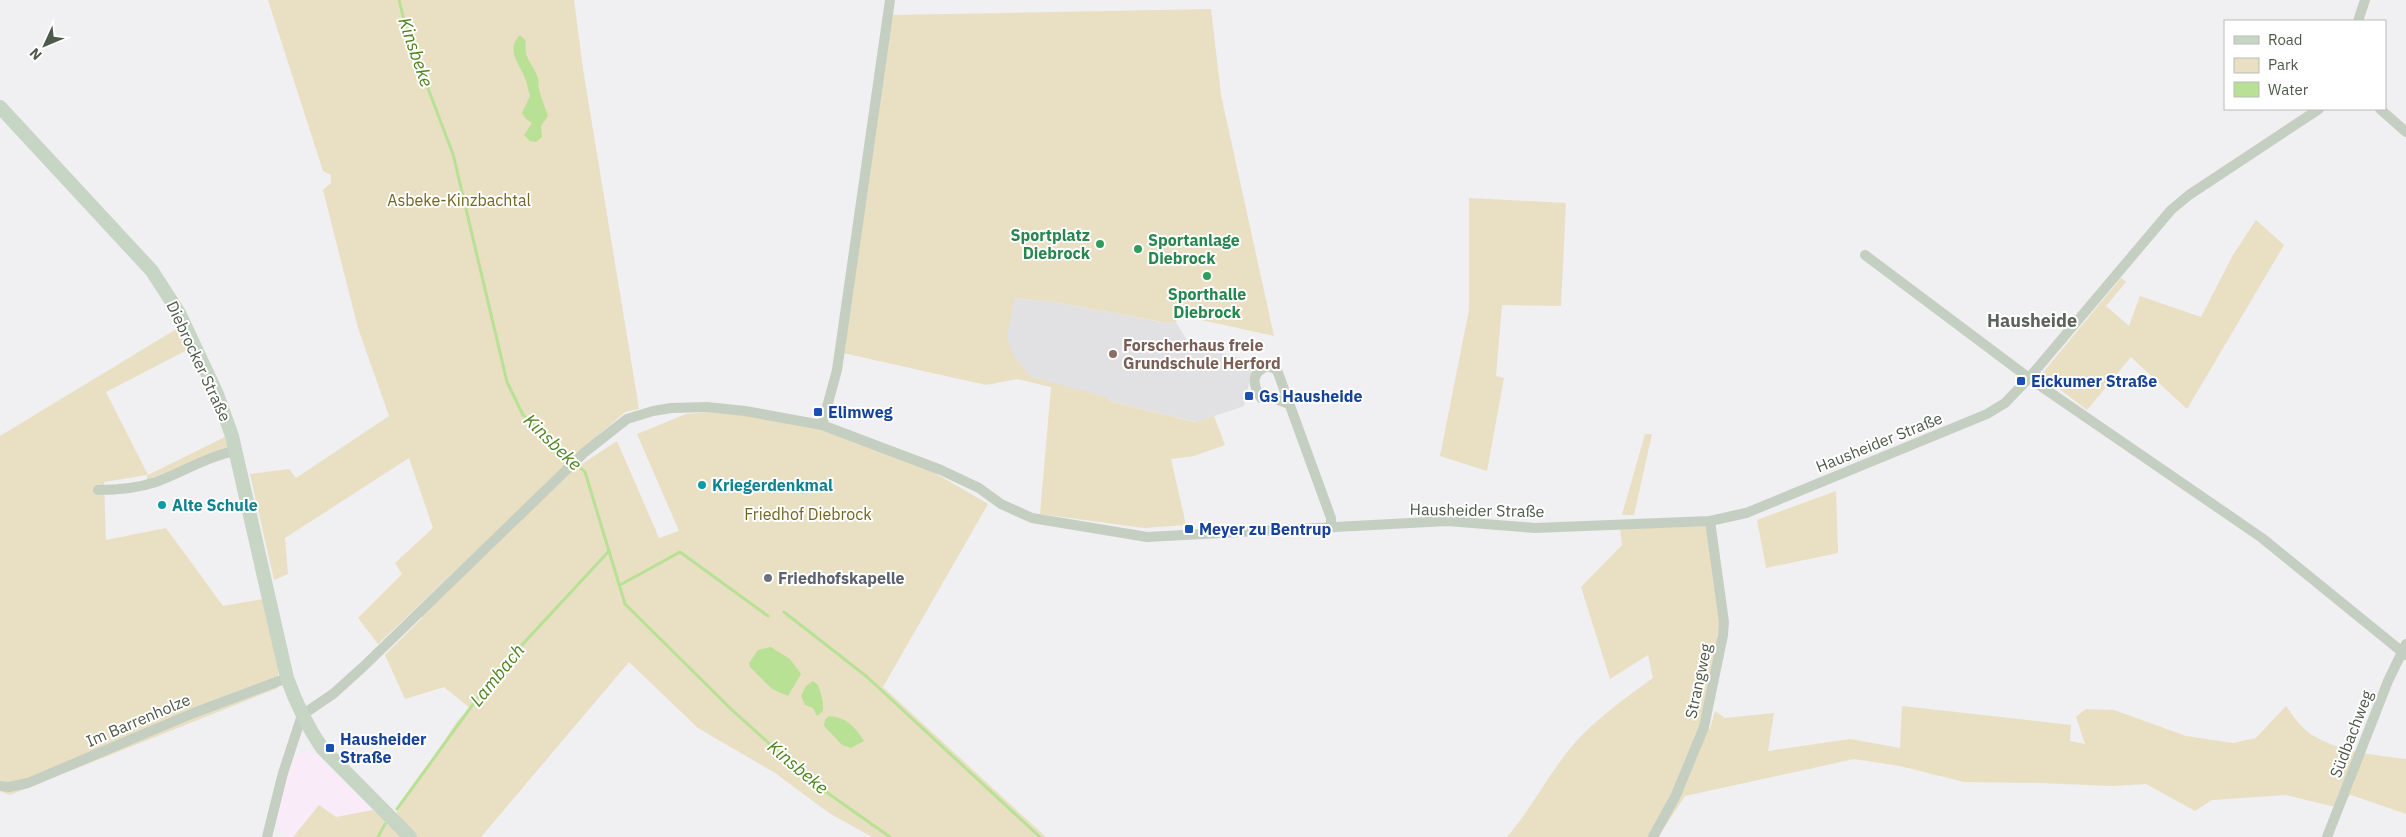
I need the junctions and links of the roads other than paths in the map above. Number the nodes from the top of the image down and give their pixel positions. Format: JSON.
{"nodes":[{"id":1,"x":890,"y":0,"type":"edge"},
{"id":2,"x":2365,"y":0,"type":"edge"},
{"id":3,"x":2358,"y":20,"type":"edge"},
{"id":4,"x":0,"y":107,"type":"edge"},
{"id":5,"x":2317,"y":110,"type":"edge"},
{"id":6,"x":2381,"y":110,"type":"edge"},
{"id":7,"x":2406,"y":132,"type":"edge"},
{"id":8,"x":1865,"y":255,"type":"dead end"},
{"id":9,"x":2029,"y":378,"type":"junction"},
{"id":10,"x":1289,"y":404,"type":"dead end"},
{"id":11,"x":822,"y":425,"type":"junction"},
{"id":12,"x":236,"y":451,"type":"junction"},
{"id":13,"x":98,"y":490,"type":"dead end"},
{"id":14,"x":1710,"y":521,"type":"junction"},
{"id":15,"x":1331,"y":527,"type":"junction"},
{"id":16,"x":2404,"y":650,"type":"edge"},
{"id":17,"x":287,"y":678,"type":"junction"},
{"id":18,"x":302,"y":715,"type":"junction"},
{"id":19,"x":0,"y":786,"type":"edge"},
{"id":20,"x":267,"y":837,"type":"edge"},
{"id":21,"x":410,"y":837,"type":"edge"},
{"id":22,"x":1653,"y":837,"type":"edge"},
{"id":23,"x":2327,"y":837,"type":"edge"}],
"edges":[{"from":1,"to":11,"type":"street"},
{"from":2,"to":3,"type":"street"},
{"from":4,"to":12,"type":"main road","name":"Diebrocker Straße"},
{"from":5,"to":9,"type":"street","name":"Hausheider Straße"},
{"from":6,"to":7,"type":"street"},
{"from":8,"to":9,"type":"street"},
{"from":9,"to":14,"type":"street","name":"Hausheider Straße"},
{"from":9,"to":16,"type":"street"},
{"from":10,"to":15,"type":"street"},
{"from":11,"to":15,"type":"street","name":"Hausheider Straße"},
{"from":11,"to":18,"type":"street","name":"Hausheider Straße"},
{"from":12,"to":13,"type":"street"},
{"from":12,"to":17,"type":"main road","name":"Diebrocker Straße"},
{"from":14,"to":15,"type":"street","name":"Hausheider Straße"},
{"from":14,"to":22,"type":"street","name":"Strangweg"},
{"from":16,"to":23,"type":"street","name":"Südbachweg"},
{"from":17,"to":18,"type":"main road","name":"Diebrocker Straße"},
{"from":17,"to":19,"type":"street","name":"Im Barrenholze"},
{"from":18,"to":20,"type":"street"},
{"from":18,"to":21,"type":"main road","name":"Diebrocker Straße"}]}
